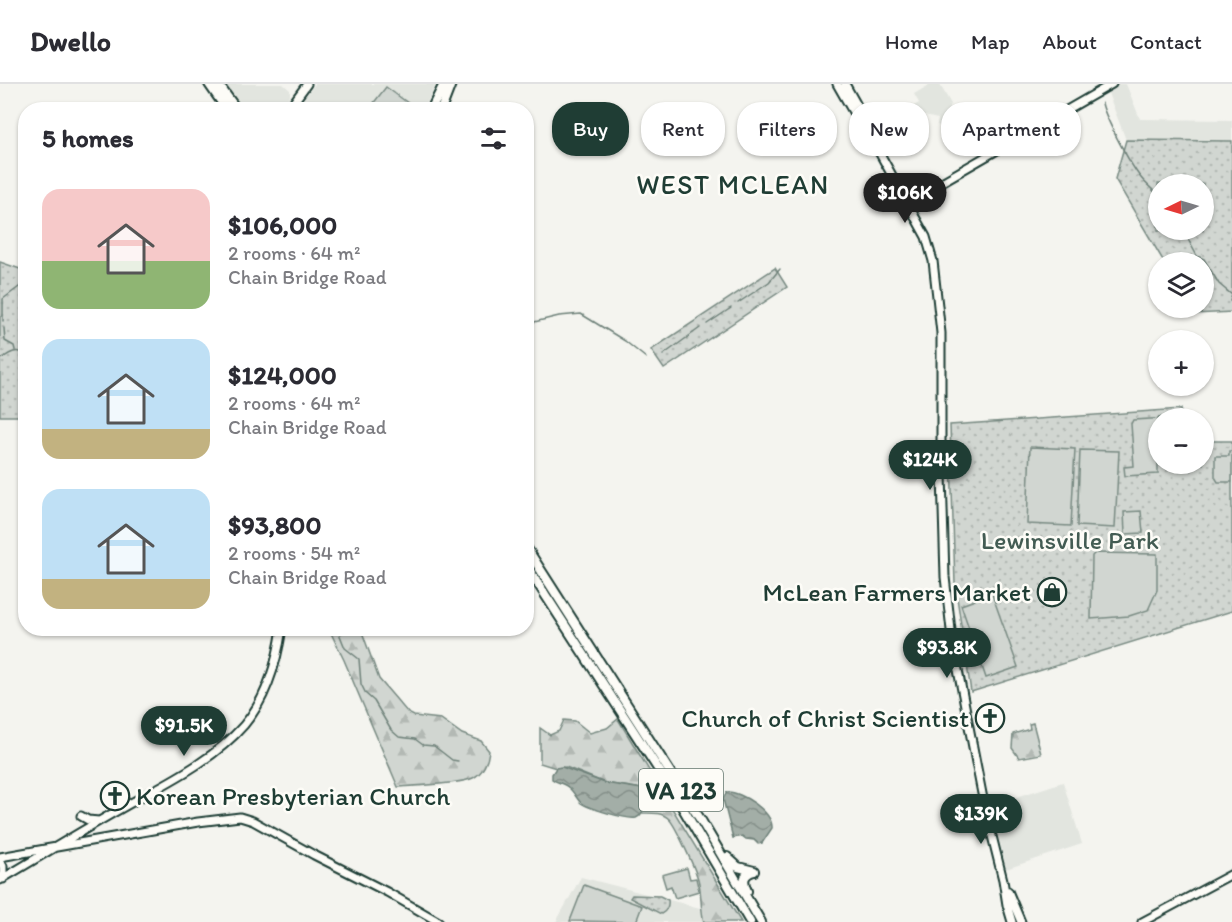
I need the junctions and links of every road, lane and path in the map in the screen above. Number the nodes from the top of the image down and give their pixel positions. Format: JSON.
{"nodes":[{"id":1,"x":208,"y":84,"type":"edge"},
{"id":2,"x":219,"y":84,"type":"edge"},
{"id":3,"x":308,"y":84,"type":"edge"},
{"id":4,"x":444,"y":84,"type":"edge"},
{"id":5,"x":451,"y":84,"type":"edge"},
{"id":6,"x":837,"y":84,"type":"edge"},
{"id":7,"x":845,"y":84,"type":"edge"},
{"id":8,"x":1112,"y":84,"type":"edge"},
{"id":9,"x":221,"y":102,"type":"edge"},
{"id":10,"x":231,"y":102,"type":"edge"},
{"id":11,"x":294,"y":102,"type":"edge"},
{"id":12,"x":435,"y":102,"type":"edge"},
{"id":13,"x":444,"y":102,"type":"edge"},
{"id":14,"x":855,"y":102,"type":"edge"},
{"id":15,"x":849,"y":105,"type":"edge"},
{"id":16,"x":881,"y":156,"type":"edge"},
{"id":17,"x":907,"y":202,"type":"junction"},
{"id":18,"x":534,"y":559,"type":"edge"},
{"id":19,"x":534,"y":577,"type":"edge"},
{"id":20,"x":280,"y":636,"type":"edge"},
{"id":21,"x":81,"y":816,"type":"dead end"},
{"id":22,"x":98,"y":822,"type":"junction"},
{"id":23,"x":708,"y":831,"type":"junction"},
{"id":24,"x":95,"y":841,"type":"junction"},
{"id":25,"x":55,"y":848,"type":"junction"},
{"id":26,"x":0,"y":857,"type":"edge"},
{"id":27,"x":0,"y":863,"type":"edge"},
{"id":28,"x":1232,"y":874,"type":"edge"},
{"id":29,"x":1,"y":880,"type":"edge"},
{"id":30,"x":1003,"y":880,"type":"junction"},
{"id":31,"x":760,"y":920,"type":"edge"},
{"id":32,"x":439,"y":922,"type":"edge"},
{"id":33,"x":750,"y":922,"type":"edge"},
{"id":34,"x":1012,"y":922,"type":"edge"},
{"id":35,"x":1021,"y":922,"type":"edge"},
{"id":36,"x":1142,"y":922,"type":"edge"}],
"edges":[{"from":1,"to":9,"type":"main road"},
{"from":2,"to":10,"type":"main road"},
{"from":3,"to":11,"type":"main road"},
{"from":4,"to":12,"type":"main road"},
{"from":5,"to":13,"type":"main road"},
{"from":6,"to":15,"type":"main road"},
{"from":7,"to":14,"type":"main road"},
{"from":8,"to":17,"type":"main road"},
{"from":16,"to":17,"type":"main road"},
{"from":17,"to":30,"type":"main road"},
{"from":18,"to":23,"type":"main road","number":"VA 123"},
{"from":19,"to":33,"type":"main road","number":"VA 123"},
{"from":20,"to":22,"type":"main road"},
{"from":21,"to":22,"type":"main road"},
{"from":22,"to":24,"type":"main road"},
{"from":22,"to":25,"type":"main road"},
{"from":23,"to":31,"type":"main road","number":"VA 123"},
{"from":23,"to":31,"type":"main road"},
{"from":24,"to":25,"type":"main road"},
{"from":24,"to":32,"type":"main road"},
{"from":25,"to":26,"type":"main road"},
{"from":25,"to":29,"type":"main road"},
{"from":27,"to":29,"type":"main road"},
{"from":28,"to":36,"type":"main road"},
{"from":30,"to":34,"type":"main road"},
{"from":30,"to":35,"type":"main road"}]}
